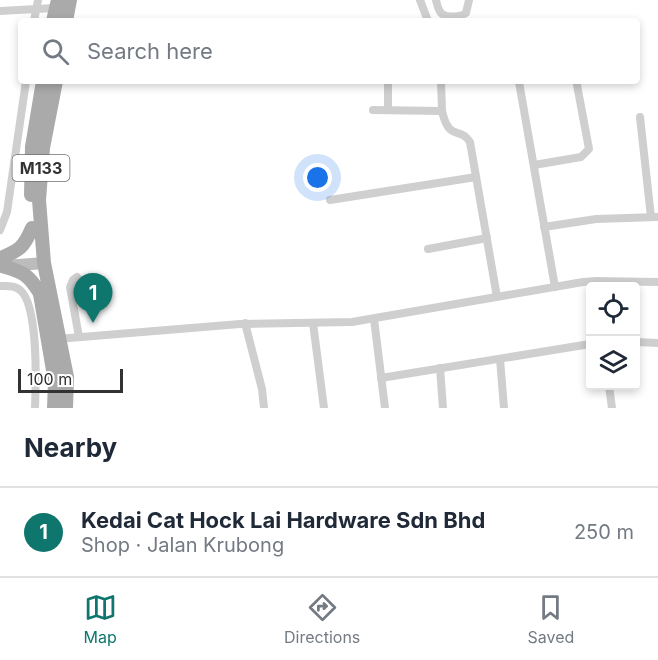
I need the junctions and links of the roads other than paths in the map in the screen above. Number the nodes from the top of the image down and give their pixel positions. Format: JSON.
{"nodes":[{"id":1,"x":38,"y":0,"type":"edge"},
{"id":2,"x":70,"y":0,"type":"edge"},
{"id":3,"x":420,"y":0,"type":"edge"},
{"id":4,"x":436,"y":0,"type":"edge"},
{"id":5,"x":469,"y":0,"type":"edge"},
{"id":6,"x":36,"y":9,"type":"junction"},
{"id":7,"x":55,"y":10,"type":"edge"},
{"id":8,"x":0,"y":11,"type":"edge"},
{"id":9,"x":34,"y":18,"type":"edge"},
{"id":10,"x":67,"y":18,"type":"edge"},
{"id":11,"x":427,"y":18,"type":"edge"},
{"id":12,"x":26,"y":84,"type":"edge"},
{"id":13,"x":43,"y":84,"type":"edge"},
{"id":14,"x":55,"y":84,"type":"edge"},
{"id":15,"x":388,"y":84,"type":"edge"},
{"id":16,"x":441,"y":84,"type":"edge"},
{"id":17,"x":519,"y":84,"type":"edge"},
{"id":18,"x":577,"y":85,"type":"dead end"},
{"id":19,"x":373,"y":110,"type":"dead end"},
{"id":20,"x":388,"y":110,"type":"junction"},
{"id":21,"x":441,"y":111,"type":"junction"},
{"id":22,"x":640,"y":117,"type":"dead end"},
{"id":23,"x":534,"y":165,"type":"junction"},
{"id":24,"x":476,"y":177,"type":"junction"},
{"id":25,"x":330,"y":200,"type":"dead end"},
{"id":26,"x":655,"y":217,"type":"edge"},
{"id":27,"x":544,"y":227,"type":"junction"},
{"id":28,"x":32,"y":228,"type":"junction"},
{"id":29,"x":0,"y":230,"type":"edge"},
{"id":30,"x":487,"y":238,"type":"junction"},
{"id":31,"x":428,"y":249,"type":"dead end"},
{"id":32,"x":39,"y":260,"type":"junction"},
{"id":33,"x":1,"y":262,"type":"edge"},
{"id":34,"x":77,"y":277,"type":"dead end"},
{"id":35,"x":658,"y":282,"type":"edge"},
{"id":36,"x":0,"y":286,"type":"edge"},
{"id":37,"x":555,"y":287,"type":"junction"},
{"id":38,"x":40,"y":295,"type":"junction"},
{"id":39,"x":497,"y":297,"type":"junction"},
{"id":40,"x":374,"y":319,"type":"junction"},
{"id":41,"x":245,"y":323,"type":"junction"},
{"id":42,"x":313,"y":323,"type":"junction"},
{"id":43,"x":80,"y":337,"type":"junction"},
{"id":44,"x":53,"y":340,"type":"junction"},
{"id":45,"x":640,"y":342,"type":"edge"},
{"id":46,"x":658,"y":343,"type":"edge"},
{"id":47,"x":586,"y":345,"type":"edge"},
{"id":48,"x":500,"y":359,"type":"junction"},
{"id":49,"x":440,"y":368,"type":"junction"},
{"id":50,"x":381,"y":378,"type":"junction"},
{"id":51,"x":610,"y":390,"type":"edge"},
{"id":52,"x":35,"y":408,"type":"edge"},
{"id":53,"x":54,"y":408,"type":"edge"},
{"id":54,"x":66,"y":408,"type":"edge"},
{"id":55,"x":264,"y":408,"type":"edge"},
{"id":56,"x":324,"y":408,"type":"edge"},
{"id":57,"x":385,"y":408,"type":"edge"},
{"id":58,"x":443,"y":408,"type":"edge"},
{"id":59,"x":504,"y":408,"type":"edge"},
{"id":60,"x":612,"y":408,"type":"edge"}],
"edges":[{"from":1,"to":6,"type":"street"},
{"from":2,"to":10,"type":"main road"},
{"from":3,"to":11,"type":"street"},
{"from":4,"to":5,"type":"street"},
{"from":6,"to":7,"type":"street"},
{"from":6,"to":8,"type":"street"},
{"from":6,"to":9,"type":"street"},
{"from":12,"to":29,"type":"street"},
{"from":13,"to":28,"type":"main road","number":"M133"},
{"from":14,"to":32,"type":"main road","number":"M133"},
{"from":15,"to":20,"type":"street"},
{"from":16,"to":21,"type":"street"},
{"from":17,"to":23,"type":"street"},
{"from":18,"to":23,"type":"street"},
{"from":19,"to":20,"type":"street"},
{"from":20,"to":21,"type":"street"},
{"from":21,"to":24,"type":"street"},
{"from":22,"to":26,"type":"street"},
{"from":23,"to":27,"type":"street"},
{"from":24,"to":25,"type":"street"},
{"from":24,"to":30,"type":"street"},
{"from":26,"to":27,"type":"street"},
{"from":27,"to":37,"type":"street"},
{"from":28,"to":32,"type":"main road","number":"M133"},
{"from":28,"to":33,"type":"main road"},
{"from":30,"to":31,"type":"street"},
{"from":30,"to":39,"type":"street"},
{"from":32,"to":33,"type":"street"},
{"from":32,"to":38,"type":"main road","number":"M133"},
{"from":32,"to":44,"type":"main road","number":"M133"},
{"from":33,"to":38,"type":"main road"},
{"from":34,"to":43,"type":"street"},
{"from":35,"to":37,"type":"street"},
{"from":36,"to":52,"type":"street"},
{"from":37,"to":39,"type":"street"},
{"from":38,"to":44,"type":"main road","number":"M133"},
{"from":39,"to":40,"type":"street"},
{"from":40,"to":42,"type":"street"},
{"from":40,"to":50,"type":"street"},
{"from":41,"to":42,"type":"street"},
{"from":41,"to":43,"type":"street"},
{"from":41,"to":55,"type":"street"},
{"from":42,"to":56,"type":"street"},
{"from":43,"to":44,"type":"street"},
{"from":44,"to":53,"type":"main road","number":"M133"},
{"from":44,"to":54,"type":"main road","number":"M133"},
{"from":45,"to":46,"type":"street"},
{"from":47,"to":48,"type":"street"},
{"from":48,"to":49,"type":"street"},
{"from":48,"to":59,"type":"street"},
{"from":49,"to":50,"type":"street"},
{"from":49,"to":58,"type":"street"},
{"from":50,"to":57,"type":"street"},
{"from":51,"to":60,"type":"street"}]}
